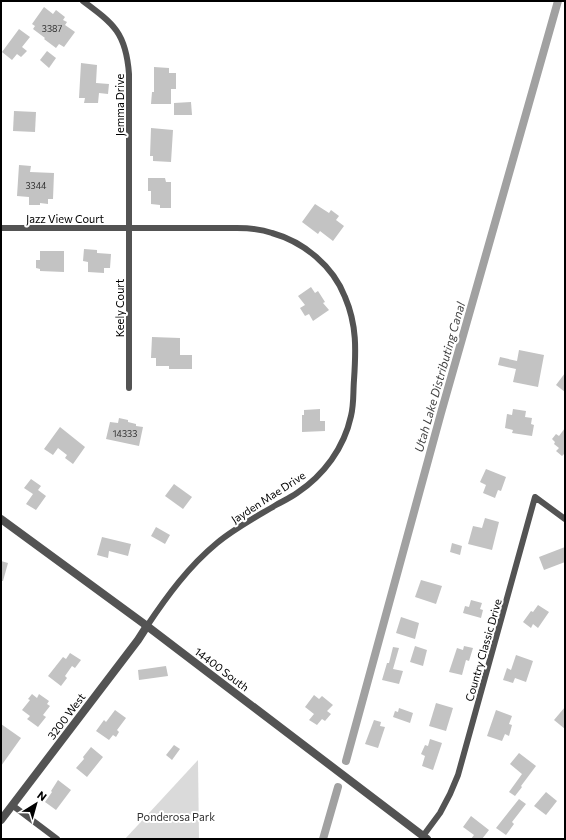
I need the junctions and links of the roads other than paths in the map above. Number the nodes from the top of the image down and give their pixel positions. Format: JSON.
{"nodes":[{"id":1,"x":83,"y":1,"type":"edge"},
{"id":2,"x":1,"y":228,"type":"edge"},
{"id":3,"x":129,"y":228,"type":"junction"},
{"id":4,"x":129,"y":388,"type":"dead end"},
{"id":5,"x":1,"y":519,"type":"edge"},
{"id":6,"x":565,"y":519,"type":"edge"},
{"id":7,"x":147,"y":626,"type":"junction"},
{"id":8,"x":12,"y":805,"type":"junction"},
{"id":9,"x":1,"y":820,"type":"edge"},
{"id":10,"x":425,"y":837,"type":"edge"},
{"id":11,"x":57,"y":839,"type":"edge"}],
"edges":[{"from":1,"to":3,"type":"street","name":"Jemma Drive"},
{"from":2,"to":3,"type":"street","name":"Jazz View Court"},
{"from":3,"to":4,"type":"street","name":"Keely Court"},
{"from":3,"to":7,"type":"street","name":"Jayden Mae Drive"},
{"from":5,"to":7,"type":"street","name":"14400 South"},
{"from":6,"to":10,"type":"street","name":"Country Classic Drive"},
{"from":7,"to":8,"type":"street","name":"3200 West"},
{"from":7,"to":10,"type":"street","name":"14400 South"},
{"from":8,"to":9,"type":"street","name":"3200 West"},
{"from":8,"to":11,"type":"street"}]}
